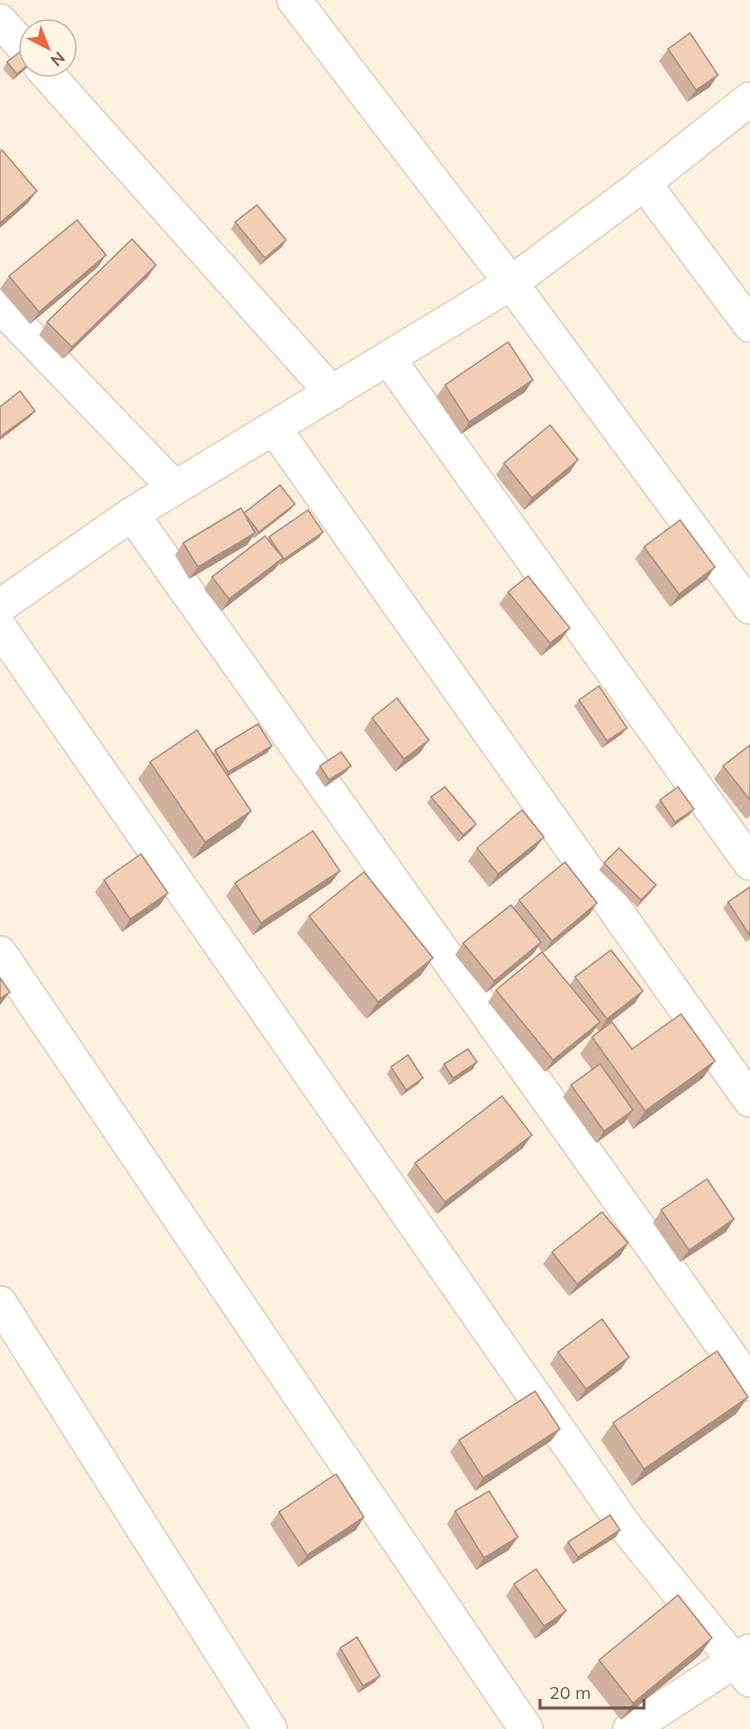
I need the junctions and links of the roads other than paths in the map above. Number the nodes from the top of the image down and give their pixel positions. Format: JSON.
{"nodes":[{"id":1,"x":294,"y":0,"type":"edge"},
{"id":2,"x":0,"y":21,"type":"edge"},
{"id":3,"x":18,"y":41,"type":"edge"},
{"id":4,"x":51,"y":78,"type":"edge"},
{"id":5,"x":750,"y":99,"type":"edge"},
{"id":6,"x":644,"y":183,"type":"junction"},
{"id":7,"x":511,"y":283,"type":"junction"},
{"id":8,"x":0,"y":306,"type":"edge"},
{"id":9,"x":750,"y":325,"type":"edge"},
{"id":10,"x":388,"y":358,"type":"junction"},
{"id":11,"x":332,"y":393,"type":"junction"},
{"id":12,"x":274,"y":428,"type":"junction"},
{"id":13,"x":175,"y":488,"type":"junction"},
{"id":14,"x":132,"y":514,"type":"junction"},
{"id":15,"x":1,"y":608,"type":"edge"},
{"id":16,"x":750,"y":608,"type":"edge"},
{"id":17,"x":750,"y":863,"type":"edge"},
{"id":18,"x":0,"y":953,"type":"edge"},
{"id":19,"x":750,"y":1100,"type":"edge"},
{"id":20,"x":0,"y":1303,"type":"edge"},
{"id":21,"x":750,"y":1384,"type":"edge"},
{"id":22,"x":745,"y":1664,"type":"edge"},
{"id":23,"x":270,"y":1729,"type":"edge"},
{"id":24,"x":526,"y":1729,"type":"edge"},
{"id":25,"x":630,"y":1729,"type":"edge"}],
"edges":[{"from":1,"to":7,"type":"street"},
{"from":2,"to":3,"type":"street"},
{"from":4,"to":11,"type":"street"},
{"from":5,"to":6,"type":"street"},
{"from":6,"to":7,"type":"street"},
{"from":6,"to":9,"type":"street"},
{"from":7,"to":10,"type":"street"},
{"from":7,"to":16,"type":"street"},
{"from":8,"to":13,"type":"street"},
{"from":10,"to":11,"type":"street"},
{"from":10,"to":17,"type":"street"},
{"from":11,"to":12,"type":"street"},
{"from":12,"to":13,"type":"street"},
{"from":12,"to":19,"type":"street"},
{"from":13,"to":14,"type":"street"},
{"from":14,"to":15,"type":"street"},
{"from":14,"to":21,"type":"street"},
{"from":15,"to":22,"type":"street"},
{"from":18,"to":24,"type":"street"},
{"from":20,"to":23,"type":"street"},
{"from":22,"to":25,"type":"street"}]}
